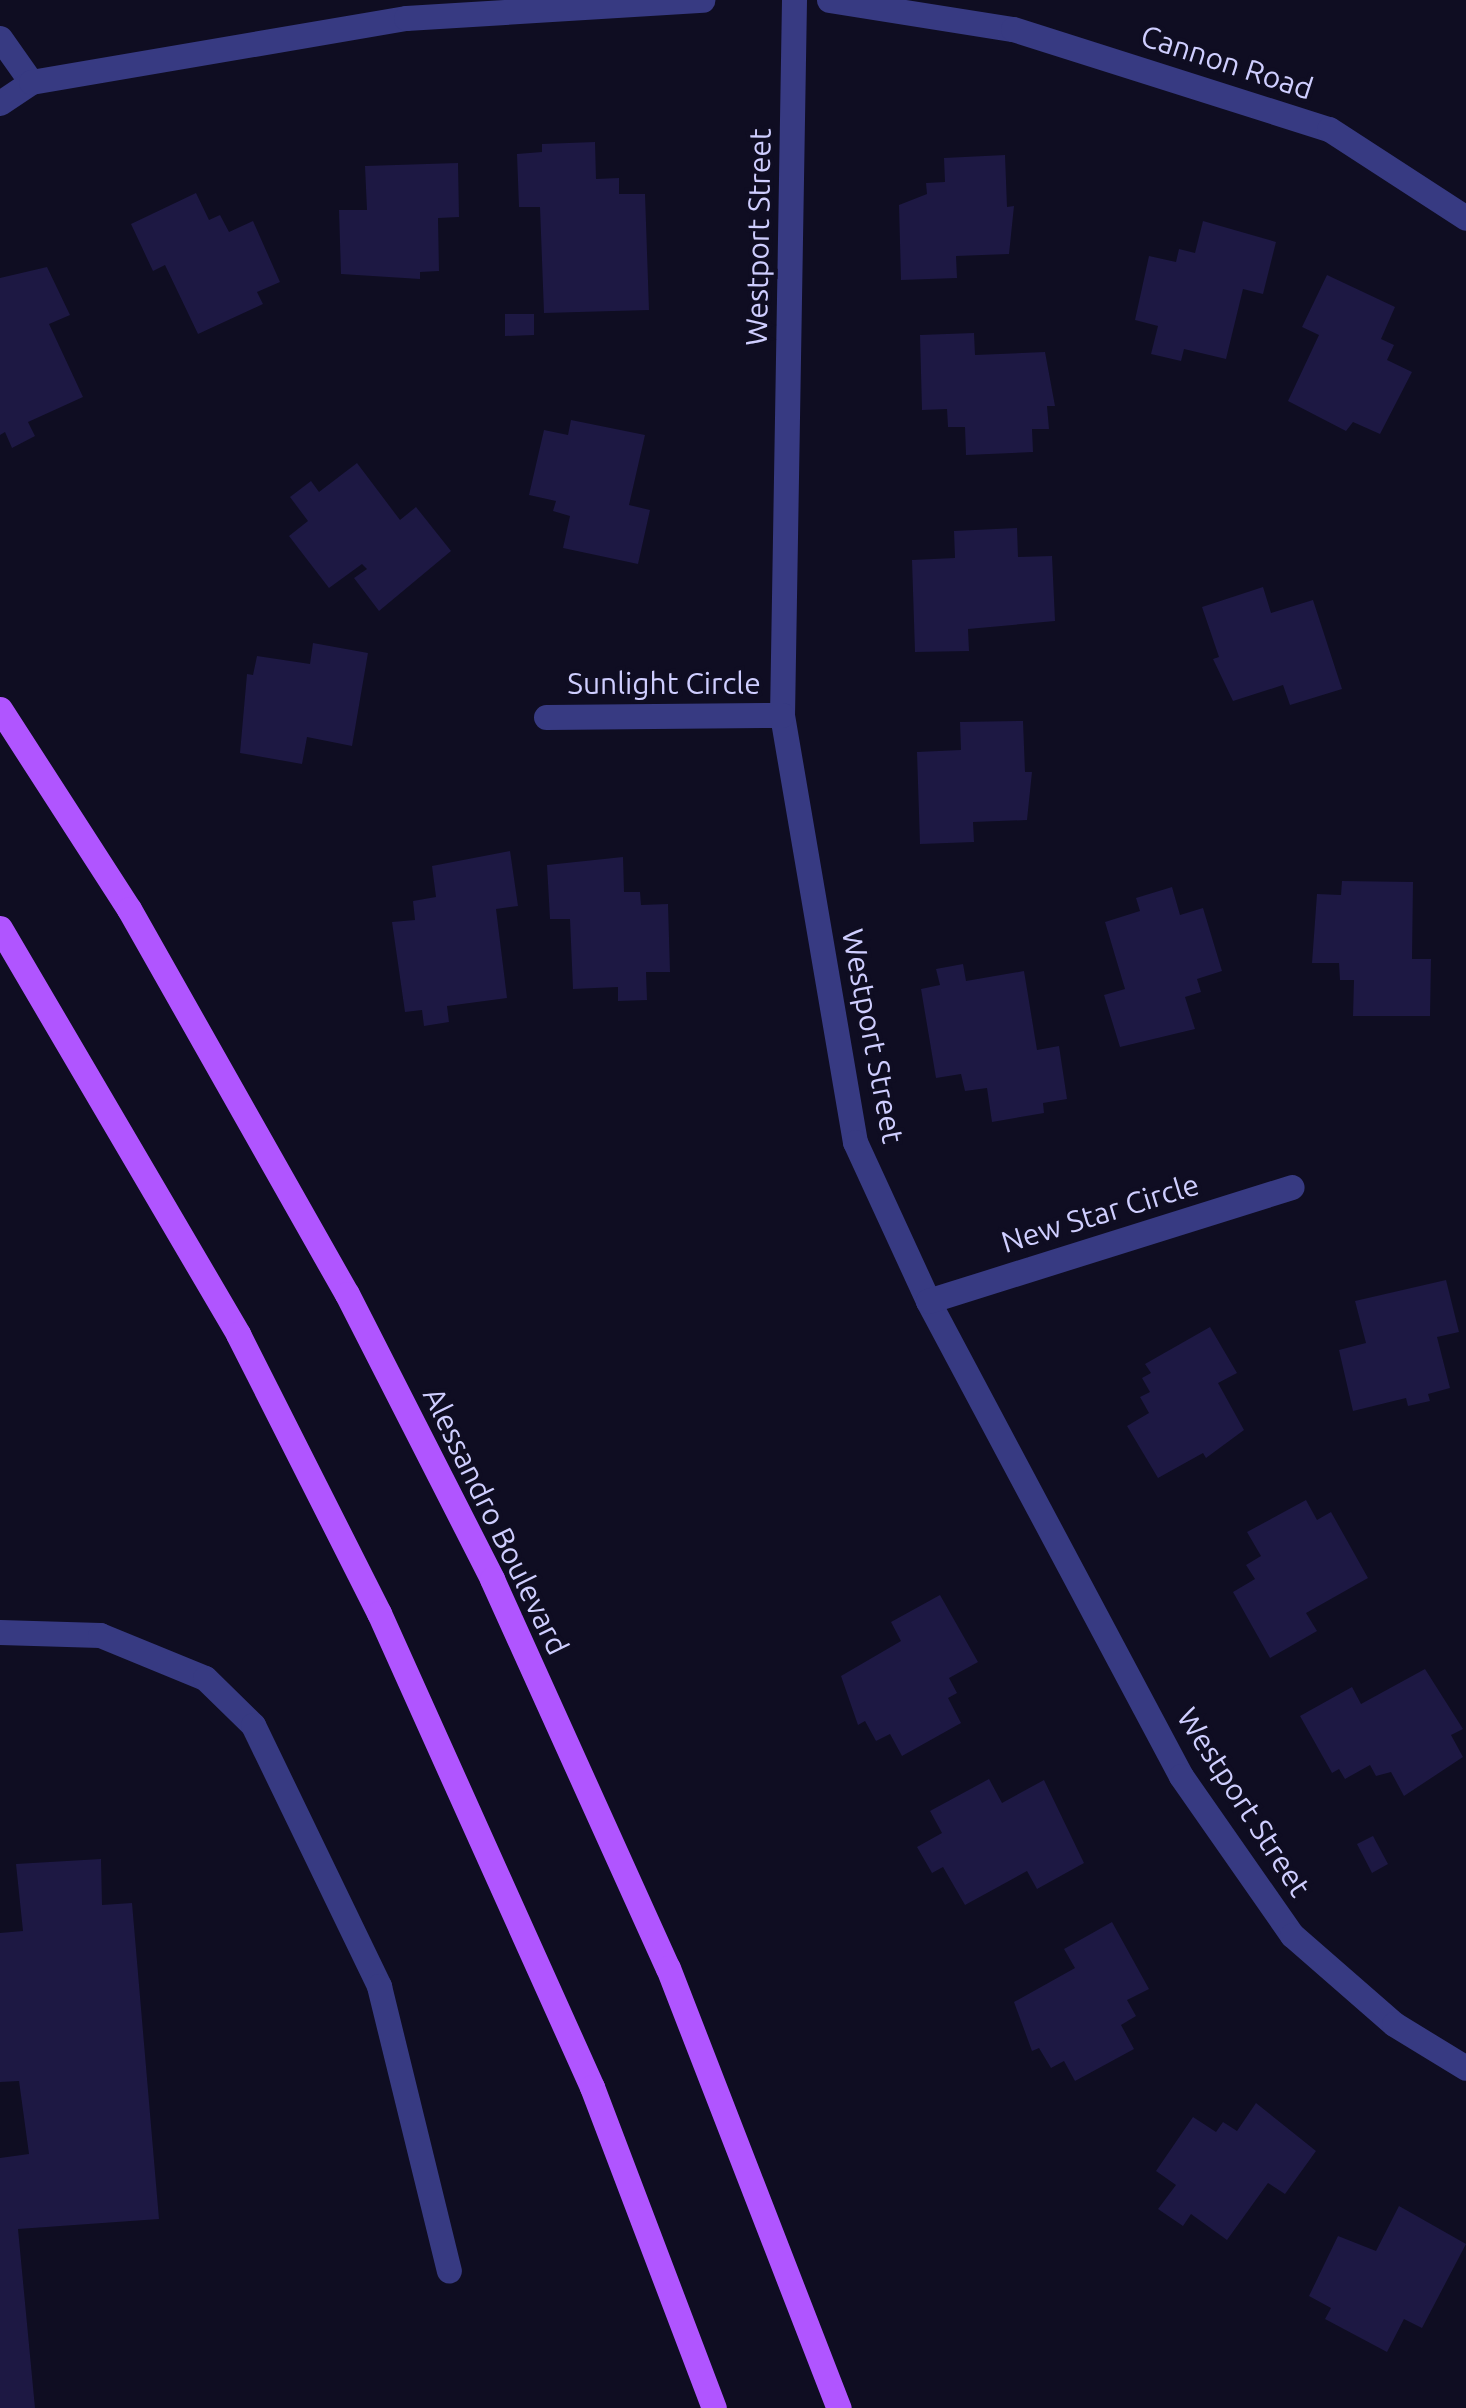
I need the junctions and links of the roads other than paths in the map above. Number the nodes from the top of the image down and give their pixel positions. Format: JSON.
{"nodes":[{"id":1,"x":702,"y":0,"type":"edge"},
{"id":2,"x":794,"y":0,"type":"edge"},
{"id":3,"x":829,"y":0,"type":"edge"},
{"id":4,"x":0,"y":38,"type":"edge"},
{"id":5,"x":31,"y":82,"type":"junction"},
{"id":6,"x":0,"y":103,"type":"edge"},
{"id":7,"x":1466,"y":218,"type":"edge"},
{"id":8,"x":0,"y":709,"type":"edge"},
{"id":9,"x":782,"y":714,"type":"junction"},
{"id":10,"x":546,"y":717,"type":"dead end"},
{"id":11,"x":0,"y":928,"type":"edge"},
{"id":12,"x":1292,"y":1188,"type":"dead end"},
{"id":13,"x":928,"y":1301,"type":"junction"},
{"id":14,"x":0,"y":1632,"type":"edge"},
{"id":15,"x":1466,"y":2068,"type":"edge"},
{"id":16,"x":449,"y":2270,"type":"dead end"},
{"id":17,"x":714,"y":2408,"type":"edge"},
{"id":18,"x":839,"y":2408,"type":"edge"}],
"edges":[{"from":1,"to":5,"type":"street"},
{"from":2,"to":9,"type":"street","name":"Westport Street"},
{"from":3,"to":7,"type":"street","name":"Cannon Road"},
{"from":4,"to":5,"type":"street"},
{"from":5,"to":6,"type":"street"},
{"from":8,"to":18,"type":"main road","name":"Alessandro Boulevard"},
{"from":9,"to":10,"type":"street","name":"Sunlight Circle"},
{"from":9,"to":13,"type":"street","name":"Westport Street"},
{"from":11,"to":17,"type":"main road"},
{"from":12,"to":13,"type":"street","name":"New Star Circle"},
{"from":13,"to":15,"type":"street","name":"Westport Street"},
{"from":14,"to":16,"type":"street"}]}
